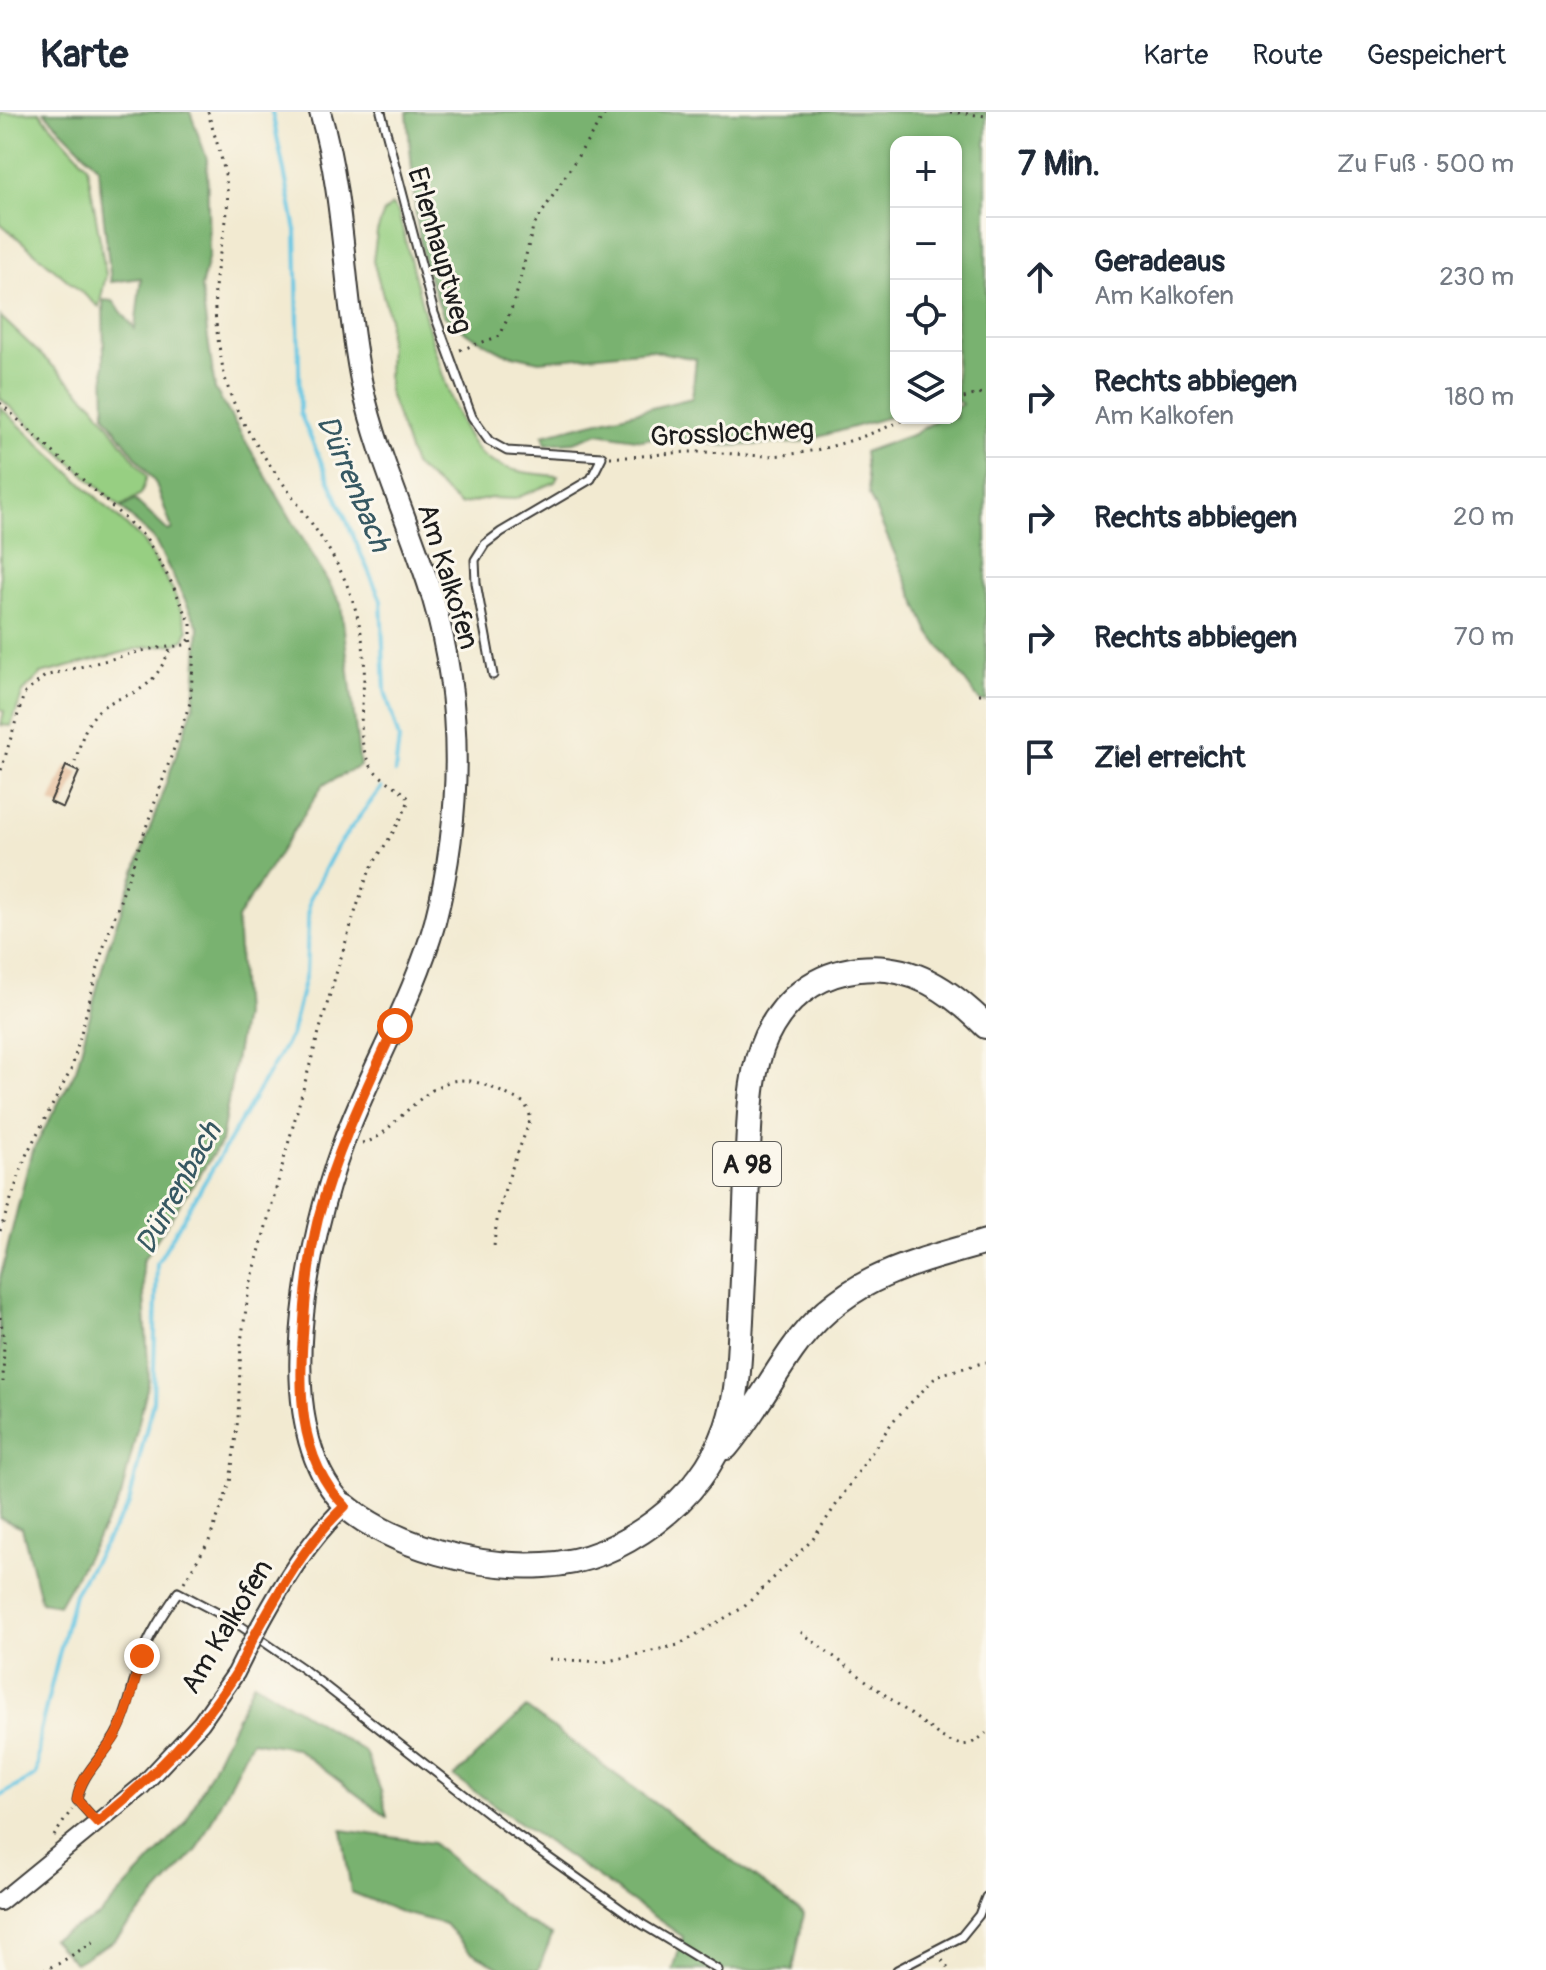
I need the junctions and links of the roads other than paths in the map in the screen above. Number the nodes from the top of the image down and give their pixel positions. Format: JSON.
{"nodes":[{"id":1,"x":320,"y":112,"type":"edge"},
{"id":2,"x":381,"y":112,"type":"edge"},
{"id":3,"x":602,"y":457,"type":"joint"},
{"id":4,"x":493,"y":675,"type":"dead end"},
{"id":5,"x":986,"y":1026,"type":"edge"},
{"id":6,"x":986,"y":1242,"type":"edge"},
{"id":7,"x":704,"y":1474,"type":"junction"},
{"id":8,"x":345,"y":1506,"type":"junction"},
{"id":9,"x":97,"y":1822,"type":"junction"},
{"id":10,"x":986,"y":1897,"type":"edge"},
{"id":11,"x":0,"y":1902,"type":"edge"},
{"id":12,"x":718,"y":1970,"type":"edge"},
{"id":13,"x":897,"y":1970,"type":"edge"}],
"edges":[{"from":1,"to":8,"type":"main road","name":"Am Kalkofen"},
{"from":2,"to":3,"type":"lane","name":"Erlenhauptweg"},
{"from":3,"to":4,"type":"lane","name":"Am Kalkofen"},
{"from":5,"to":7,"type":"highway","number":"A 98"},
{"from":6,"to":7,"type":"highway","number":"A 98"},
{"from":7,"to":8,"type":"highway","number":"A 98"},
{"from":8,"to":9,"type":"street","name":"Am Kalkofen","bridge":true},
{"from":9,"to":11,"type":"street","name":"Am Kalkofen"},
{"from":9,"to":12,"type":"lane"},
{"from":10,"to":13,"type":"lane"}]}
